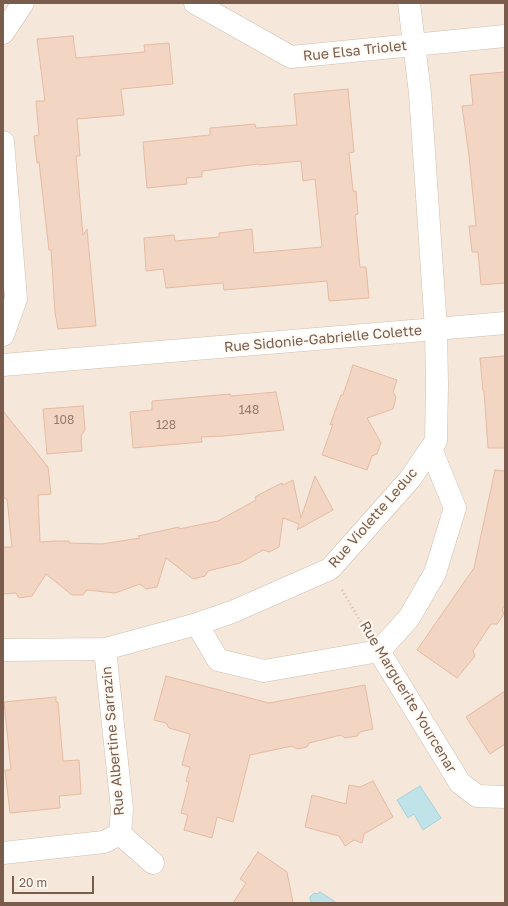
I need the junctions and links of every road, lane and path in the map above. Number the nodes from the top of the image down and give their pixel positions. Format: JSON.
{"nodes":[{"id":1,"x":23,"y":3,"type":"edge"},
{"id":2,"x":195,"y":3,"type":"edge"},
{"id":3,"x":409,"y":3,"type":"edge"},
{"id":4,"x":3,"y":33,"type":"edge"},
{"id":5,"x":505,"y":36,"type":"edge"},
{"id":6,"x":414,"y":45,"type":"junction"},
{"id":7,"x":3,"y":142,"type":"edge"},
{"id":8,"x":505,"y":323,"type":"edge"},
{"id":9,"x":436,"y":329,"type":"junction"},
{"id":10,"x":3,"y":334,"type":"edge"},
{"id":11,"x":3,"y":365,"type":"edge"},
{"id":12,"x":431,"y":449,"type":"junction"},
{"id":13,"x":330,"y":569,"type":"junction"},
{"id":14,"x":197,"y":624,"type":"junction"},
{"id":15,"x":105,"y":649,"type":"junction"},
{"id":16,"x":3,"y":650,"type":"edge"},
{"id":17,"x":379,"y":651,"type":"junction"},
{"id":18,"x":505,"y":797,"type":"edge"},
{"id":19,"x":120,"y":834,"type":"junction"},
{"id":20,"x":3,"y":853,"type":"edge"},
{"id":21,"x":153,"y":863,"type":"dead end"}],
"edges":[{"from":1,"to":4,"type":"street"},
{"from":2,"to":6,"type":"street","name":"Rue Elsa Triolet"},
{"from":3,"to":6,"type":"street","name":"Rue Sidonie-Gabrielle Colette"},
{"from":5,"to":6,"type":"street","name":"Rue Elsa Triolet"},
{"from":6,"to":9,"type":"street","name":"Rue Sidonie-Gabrielle Colette"},
{"from":7,"to":10,"type":"street"},
{"from":8,"to":9,"type":"street"},
{"from":9,"to":11,"type":"street","name":"Rue Sidonie-Gabrielle Colette"},
{"from":9,"to":12,"type":"street","name":"Rue Violette Leduc"},
{"from":12,"to":13,"type":"street","name":"Rue Violette Leduc"},
{"from":12,"to":17,"type":"street","name":"Rue Violette Leduc"},
{"from":13,"to":14,"type":"street","name":"Rue Violette Leduc"},
{"from":13,"to":17,"type":"path","name":"Rue Marguerite Yourcenar"},
{"from":14,"to":15,"type":"street","name":"Rue Violette Leduc"},
{"from":14,"to":17,"type":"street"},
{"from":15,"to":16,"type":"street","name":"Rue Violette Leduc"},
{"from":15,"to":19,"type":"street","name":"Rue Albertine Sarrazin"},
{"from":17,"to":18,"type":"street","name":"Rue Marguerite Yourcenar"},
{"from":19,"to":20,"type":"street","name":"Rue Albertine Sarrazin"},
{"from":19,"to":21,"type":"street"}]}
